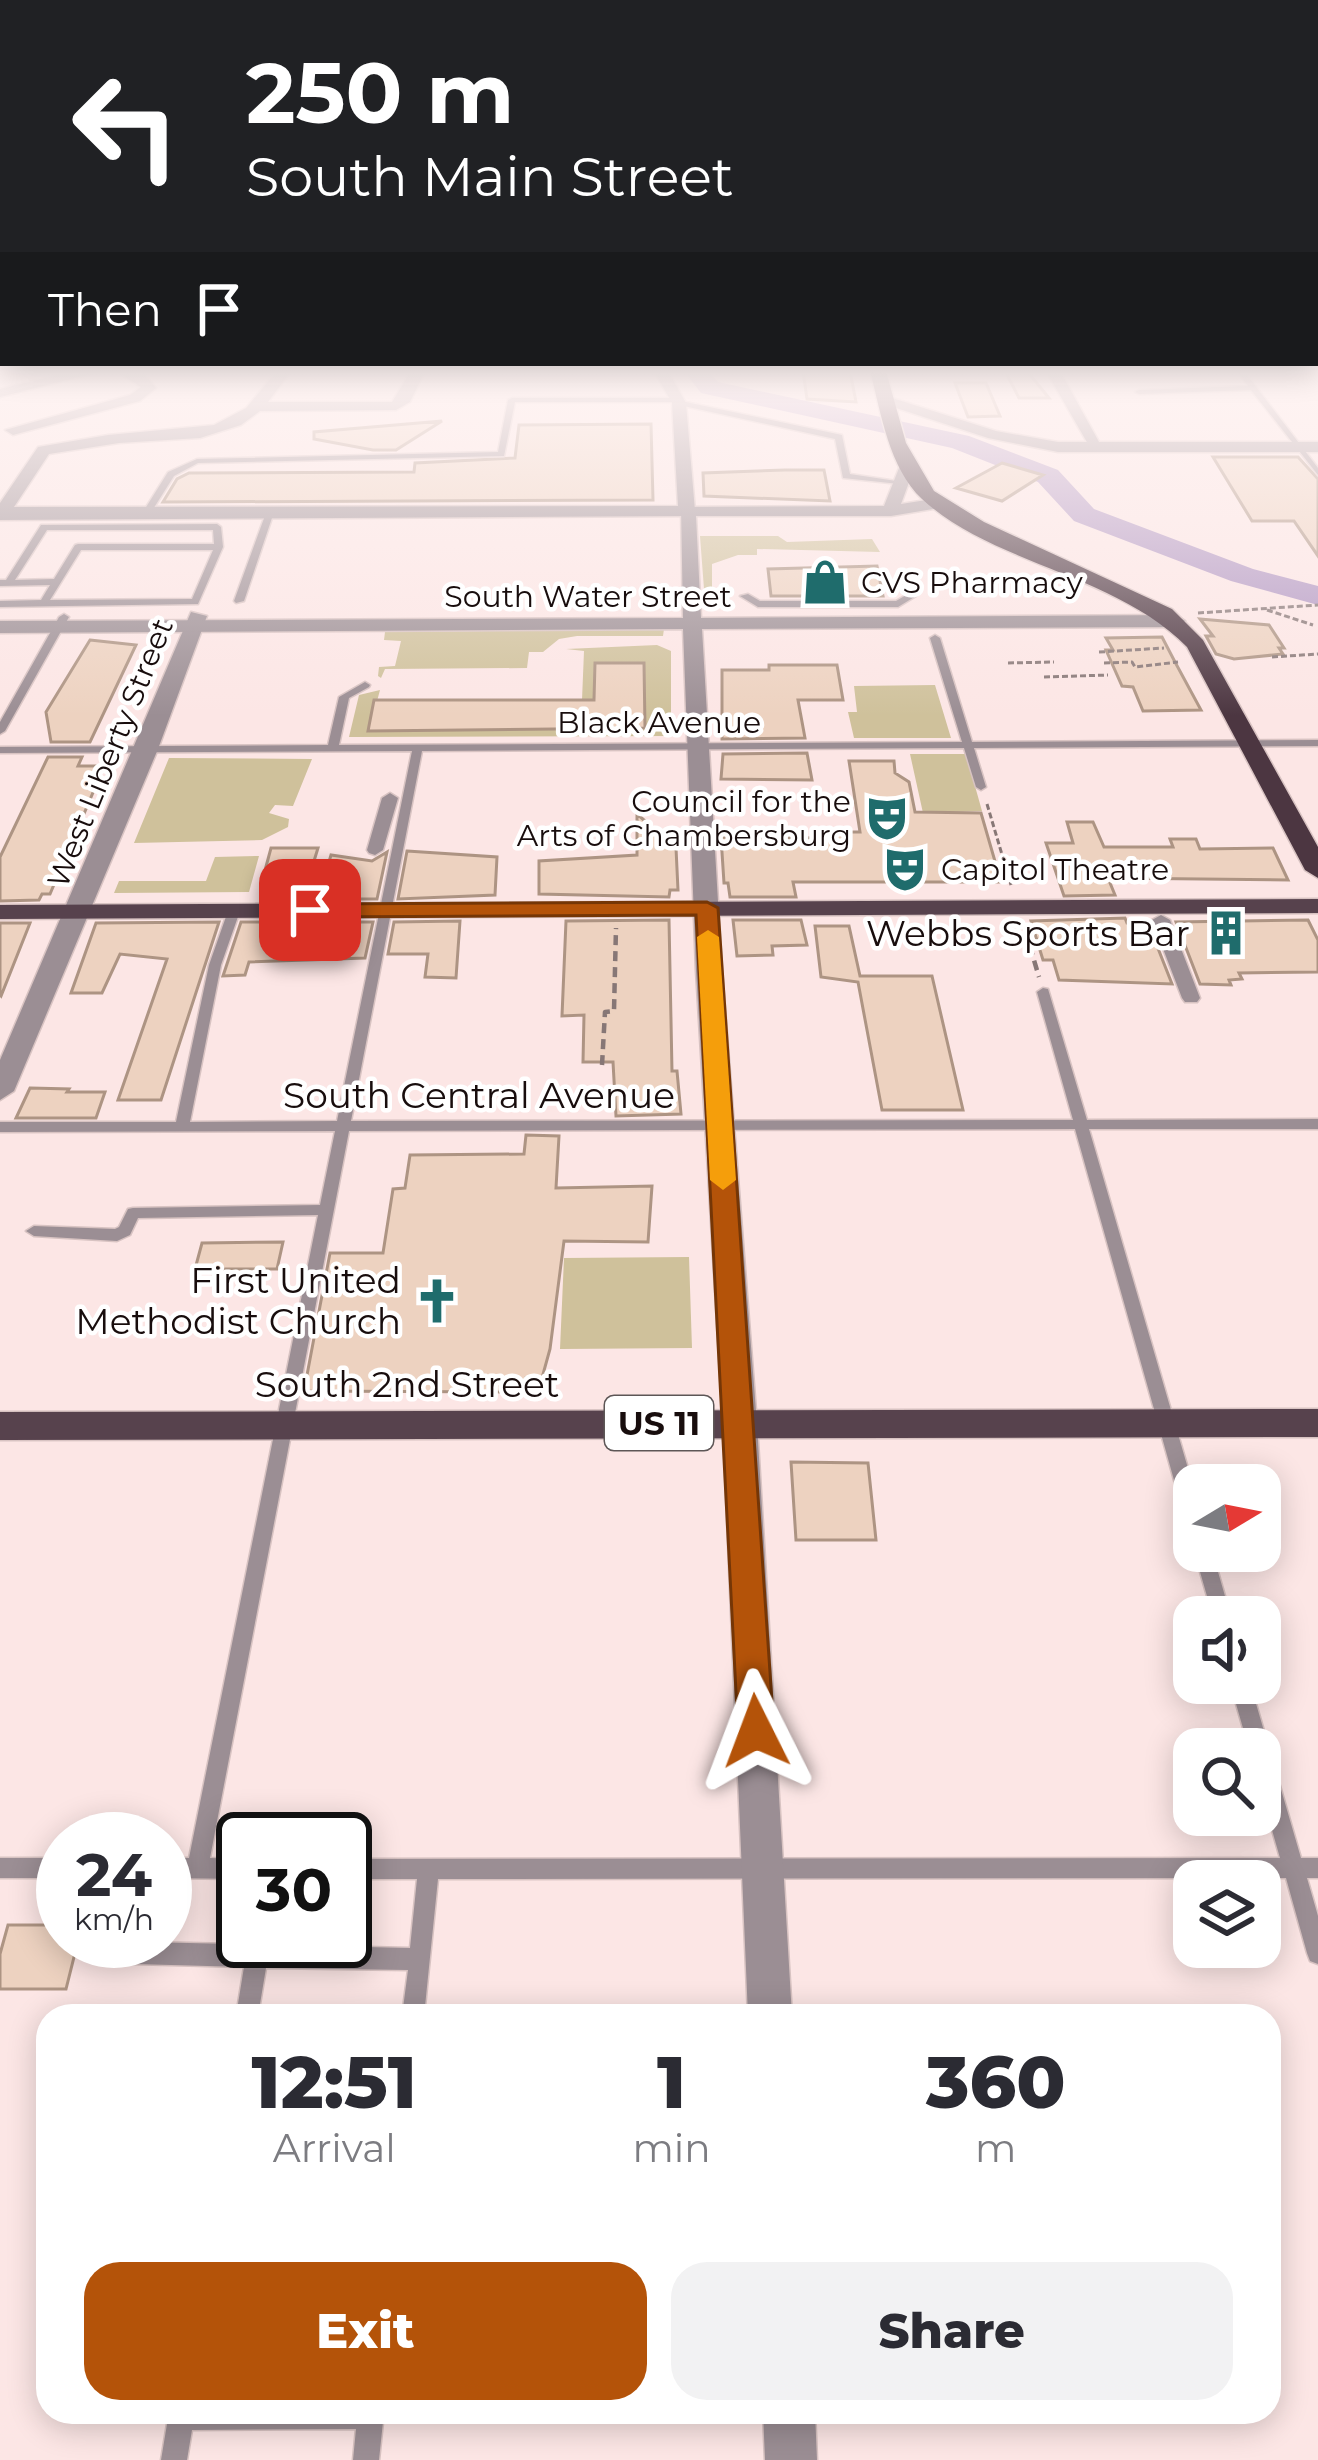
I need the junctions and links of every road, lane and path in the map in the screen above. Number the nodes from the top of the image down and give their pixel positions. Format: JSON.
{"nodes":[{"id":1,"x":20,"y":486,"type":"edge"},
{"id":2,"x":163,"y":486,"type":"edge"},
{"id":3,"x":685,"y":486,"type":"edge"},
{"id":4,"x":899,"y":486,"type":"edge"},
{"id":5,"x":918,"y":486,"type":"edge"},
{"id":6,"x":939,"y":503,"type":"junction"},
{"id":7,"x":687,"y":511,"type":"junction"},
{"id":8,"x":891,"y":511,"type":"junction"},
{"id":9,"x":147,"y":512,"type":"junction"},
{"id":10,"x":270,"y":512,"type":"junction"},
{"id":11,"x":1,"y":513,"type":"edge"},
{"id":12,"x":220,"y":519,"type":"junction"},
{"id":13,"x":89,"y":527,"type":"junction"},
{"id":14,"x":77,"y":547,"type":"junction"},
{"id":15,"x":219,"y":547,"type":"junction"},
{"id":16,"x":66,"y":567,"type":"junction"},
{"id":17,"x":4,"y":583,"type":"edge"},
{"id":18,"x":54,"y":586,"type":"junction"},
{"id":19,"x":913,"y":594,"type":"dead end"},
{"id":20,"x":745,"y":596,"type":"dead end"},
{"id":21,"x":239,"y":601,"type":"dead end"},
{"id":22,"x":44,"y":603,"type":"junction"},
{"id":23,"x":0,"y":604,"type":"edge"},
{"id":24,"x":1318,"y":605,"type":"edge"},
{"id":25,"x":1264,"y":609,"type":"junction"},
{"id":26,"x":0,"y":617,"type":"edge"},
{"id":27,"x":1182,"y":617,"type":"junction"},
{"id":28,"x":693,"y":619,"type":"junction"},
{"id":29,"x":61,"y":622,"type":"junction"},
{"id":30,"x":195,"y":622,"type":"junction"},
{"id":31,"x":1313,"y":625,"type":"dead end"},
{"id":32,"x":0,"y":628,"type":"edge"},
{"id":33,"x":935,"y":638,"type":"dead end"},
{"id":34,"x":1175,"y":647,"type":"dead end"},
{"id":35,"x":1099,"y":652,"type":"dead end"},
{"id":36,"x":1318,"y":654,"type":"edge"},
{"id":37,"x":1272,"y":657,"type":"dead end"},
{"id":38,"x":1054,"y":662,"type":"dead end"},
{"id":39,"x":1184,"y":662,"type":"dead end"},
{"id":40,"x":1008,"y":663,"type":"dead end"},
{"id":41,"x":1104,"y":663,"type":"dead end"},
{"id":42,"x":1108,"y":675,"type":"dead end"},
{"id":43,"x":1044,"y":677,"type":"dead end"},
{"id":44,"x":365,"y":685,"type":"dead end"},
{"id":45,"x":0,"y":731,"type":"edge"},
{"id":46,"x":1318,"y":743,"type":"edge"},
{"id":47,"x":969,"y":744,"type":"junction"},
{"id":48,"x":1252,"y":744,"type":"junction"},
{"id":49,"x":418,"y":746,"type":"junction"},
{"id":50,"x":333,"y":747,"type":"junction"},
{"id":51,"x":700,"y":748,"type":"junction"},
{"id":52,"x":147,"y":749,"type":"junction"},
{"id":53,"x":0,"y":750,"type":"edge"},
{"id":54,"x":981,"y":787,"type":"dead end"},
{"id":55,"x":390,"y":797,"type":"dead end"},
{"id":56,"x":375,"y":850,"type":"dead end"},
{"id":57,"x":1318,"y":870,"type":"edge"},
{"id":58,"x":1318,"y":906,"type":"edge"},
{"id":59,"x":707,"y":908,"type":"junction"},
{"id":60,"x":386,"y":910,"type":"junction"},
{"id":61,"x":78,"y":911,"type":"junction"},
{"id":62,"x":234,"y":911,"type":"junction"},
{"id":63,"x":0,"y":912,"type":"edge"},
{"id":64,"x":1161,"y":920,"type":"dead end"},
{"id":65,"x":616,"y":922,"type":"dead end"},
{"id":66,"x":1043,"y":992,"type":"dead end"},
{"id":67,"x":1191,"y":998,"type":"dead end"},
{"id":68,"x":602,"y":1065,"type":"dead end"},
{"id":69,"x":0,"y":1091,"type":"edge"},
{"id":70,"x":344,"y":1124,"type":"junction"},
{"id":71,"x":1081,"y":1124,"type":"junction"},
{"id":72,"x":1318,"y":1124,"type":"edge"},
{"id":73,"x":182,"y":1125,"type":"junction"},
{"id":74,"x":719,"y":1125,"type":"junction"},
{"id":75,"x":0,"y":1127,"type":"edge"},
{"id":76,"x":327,"y":1210,"type":"junction"},
{"id":77,"x":34,"y":1231,"type":"dead end"},
{"id":78,"x":285,"y":1423,"type":"junction"},
{"id":79,"x":1318,"y":1423,"type":"edge"},
{"id":80,"x":740,"y":1424,"type":"junction"},
{"id":81,"x":1167,"y":1424,"type":"junction"},
{"id":82,"x":0,"y":1426,"type":"edge"},
{"id":83,"x":1178,"y":1464,"type":"edge"},
{"id":84,"x":1281,"y":1829,"type":"edge"},
{"id":85,"x":0,"y":1868,"type":"edge"},
{"id":86,"x":36,"y":1868,"type":"edge"},
{"id":87,"x":1292,"y":1868,"type":"junction"},
{"id":88,"x":1318,"y":1868,"type":"edge"},
{"id":89,"x":192,"y":1869,"type":"edge"},
{"id":90,"x":197,"y":1869,"type":"junction"},
{"id":91,"x":216,"y":1869,"type":"edge"},
{"id":92,"x":372,"y":1869,"type":"edge"},
{"id":93,"x":430,"y":1869,"type":"junction"},
{"id":94,"x":763,"y":1869,"type":"junction"},
{"id":95,"x":1318,"y":1952,"type":"edge"},
{"id":96,"x":372,"y":1958,"type":"edge"},
{"id":97,"x":420,"y":1959,"type":"junction"},
{"id":98,"x":255,"y":1968,"type":"edge"},
{"id":99,"x":249,"y":2004,"type":"edge"},
{"id":100,"x":414,"y":2004,"type":"edge"},
{"id":101,"x":769,"y":2004,"type":"edge"},
{"id":102,"x":179,"y":2424,"type":"edge"},
{"id":103,"x":370,"y":2424,"type":"edge"},
{"id":104,"x":790,"y":2424,"type":"edge"},
{"id":105,"x":174,"y":2460,"type":"edge"},
{"id":106,"x":366,"y":2460,"type":"edge"},
{"id":107,"x":791,"y":2460,"type":"edge"}],
"edges":[{"from":1,"to":11,"type":"street"},
{"from":2,"to":9,"type":"lane"},
{"from":3,"to":7,"type":"street"},
{"from":4,"to":8,"type":"street"},
{"from":5,"to":6,"type":"highway"},
{"from":6,"to":8,"type":"street"},
{"from":6,"to":27,"type":"highway"},
{"from":7,"to":8,"type":"street"},
{"from":7,"to":10,"type":"street"},
{"from":7,"to":28,"type":"street"},
{"from":9,"to":11,"type":"street"},
{"from":9,"to":12,"type":"street"},
{"from":10,"to":12,"type":"street"},
{"from":10,"to":21,"type":"lane"},
{"from":12,"to":13,"type":"lane"},
{"from":12,"to":15,"type":"lane"},
{"from":13,"to":14,"type":"lane"},
{"from":13,"to":17,"type":"lane"},
{"from":14,"to":15,"type":"lane"},
{"from":14,"to":16,"type":"lane"},
{"from":15,"to":22,"type":"lane"},
{"from":16,"to":18,"type":"lane"},
{"from":16,"to":18,"type":"lane"},
{"from":17,"to":18,"type":"lane"},
{"from":18,"to":22,"type":"lane"},
{"from":19,"to":20,"type":"lane"},
{"from":22,"to":23,"type":"lane"},
{"from":24,"to":25,"type":"path"},
{"from":25,"to":27,"type":"path"},
{"from":25,"to":31,"type":"path"},
{"from":26,"to":29,"type":"street","name":"South Water Street"},
{"from":27,"to":28,"type":"street","name":"South Water Street"},
{"from":27,"to":48,"type":"highway"},
{"from":28,"to":30,"type":"street","name":"South Water Street"},
{"from":28,"to":51,"type":"street"},
{"from":29,"to":30,"type":"street","name":"South Water Street"},
{"from":29,"to":32,"type":"street","name":"South Water Street"},
{"from":29,"to":45,"type":"lane"},
{"from":30,"to":52,"type":"street","name":"West Liberty Street"},
{"from":33,"to":47,"type":"lane"},
{"from":34,"to":35,"type":"path"},
{"from":36,"to":37,"type":"path"},
{"from":38,"to":40,"type":"path"},
{"from":39,"to":41,"type":"path"},
{"from":42,"to":43,"type":"path"},
{"from":44,"to":50,"type":"lane"},
{"from":46,"to":48,"type":"lane","name":"Black Avenue"},
{"from":47,"to":48,"type":"lane","name":"Black Avenue"},
{"from":47,"to":51,"type":"lane","name":"Black Avenue"},
{"from":47,"to":54,"type":"lane"},
{"from":48,"to":57,"type":"highway"},
{"from":49,"to":50,"type":"lane","name":"Black Avenue"},
{"from":49,"to":51,"type":"lane","name":"Black Avenue"},
{"from":49,"to":60,"type":"lane"},
{"from":50,"to":52,"type":"lane","name":"Black Avenue"},
{"from":51,"to":59,"type":"street"},
{"from":52,"to":53,"type":"lane","name":"Black Avenue"},
{"from":52,"to":61,"type":"street","name":"West Liberty Street"},
{"from":55,"to":56,"type":"street"},
{"from":58,"to":59,"type":"main road"},
{"from":59,"to":60,"type":"main road"},
{"from":59,"to":74,"type":"street"},
{"from":60,"to":62,"type":"main road"},
{"from":60,"to":70,"type":"lane"},
{"from":61,"to":62,"type":"main road"},
{"from":61,"to":63,"type":"main road"},
{"from":61,"to":69,"type":"street","name":"West Liberty Street"},
{"from":62,"to":73,"type":"lane"},
{"from":64,"to":67,"type":"street"},
{"from":65,"to":68,"type":"path"},
{"from":66,"to":71,"type":"lane"},
{"from":70,"to":73,"type":"lane","name":"South Central Avenue"},
{"from":70,"to":74,"type":"lane","name":"South Central Avenue"},
{"from":70,"to":76,"type":"lane"},
{"from":71,"to":72,"type":"lane","name":"South Central Avenue"},
{"from":71,"to":74,"type":"lane","name":"South Central Avenue"},
{"from":71,"to":81,"type":"lane"},
{"from":73,"to":75,"type":"lane","name":"South Central Avenue"},
{"from":74,"to":80,"type":"street"},
{"from":76,"to":77,"type":"lane"},
{"from":76,"to":78,"type":"lane"},
{"from":78,"to":80,"type":"main road","name":"South 2nd Street","number":"US 11"},
{"from":78,"to":82,"type":"main road","name":"South 2nd Street","number":"US 11"},
{"from":78,"to":90,"type":"lane"},
{"from":79,"to":81,"type":"main road","name":"South 2nd Street","number":"US 11"},
{"from":80,"to":81,"type":"main road","name":"South 2nd Street","number":"US 11"},
{"from":80,"to":94,"type":"street"},
{"from":81,"to":83,"type":"lane"},
{"from":84,"to":87,"type":"lane"},
{"from":85,"to":86,"type":"lane"},
{"from":87,"to":88,"type":"lane"},
{"from":87,"to":94,"type":"lane"},
{"from":87,"to":95,"type":"lane"},
{"from":89,"to":90,"type":"lane"},
{"from":90,"to":91,"type":"lane"},
{"from":92,"to":93,"type":"lane"},
{"from":93,"to":94,"type":"lane"},
{"from":93,"to":97,"type":"lane"},
{"from":94,"to":101,"type":"street"},
{"from":96,"to":97,"type":"lane"},
{"from":97,"to":100,"type":"lane"},
{"from":98,"to":99,"type":"lane"},
{"from":102,"to":105,"type":"lane"},
{"from":103,"to":106,"type":"lane"},
{"from":104,"to":107,"type":"street"}]}
